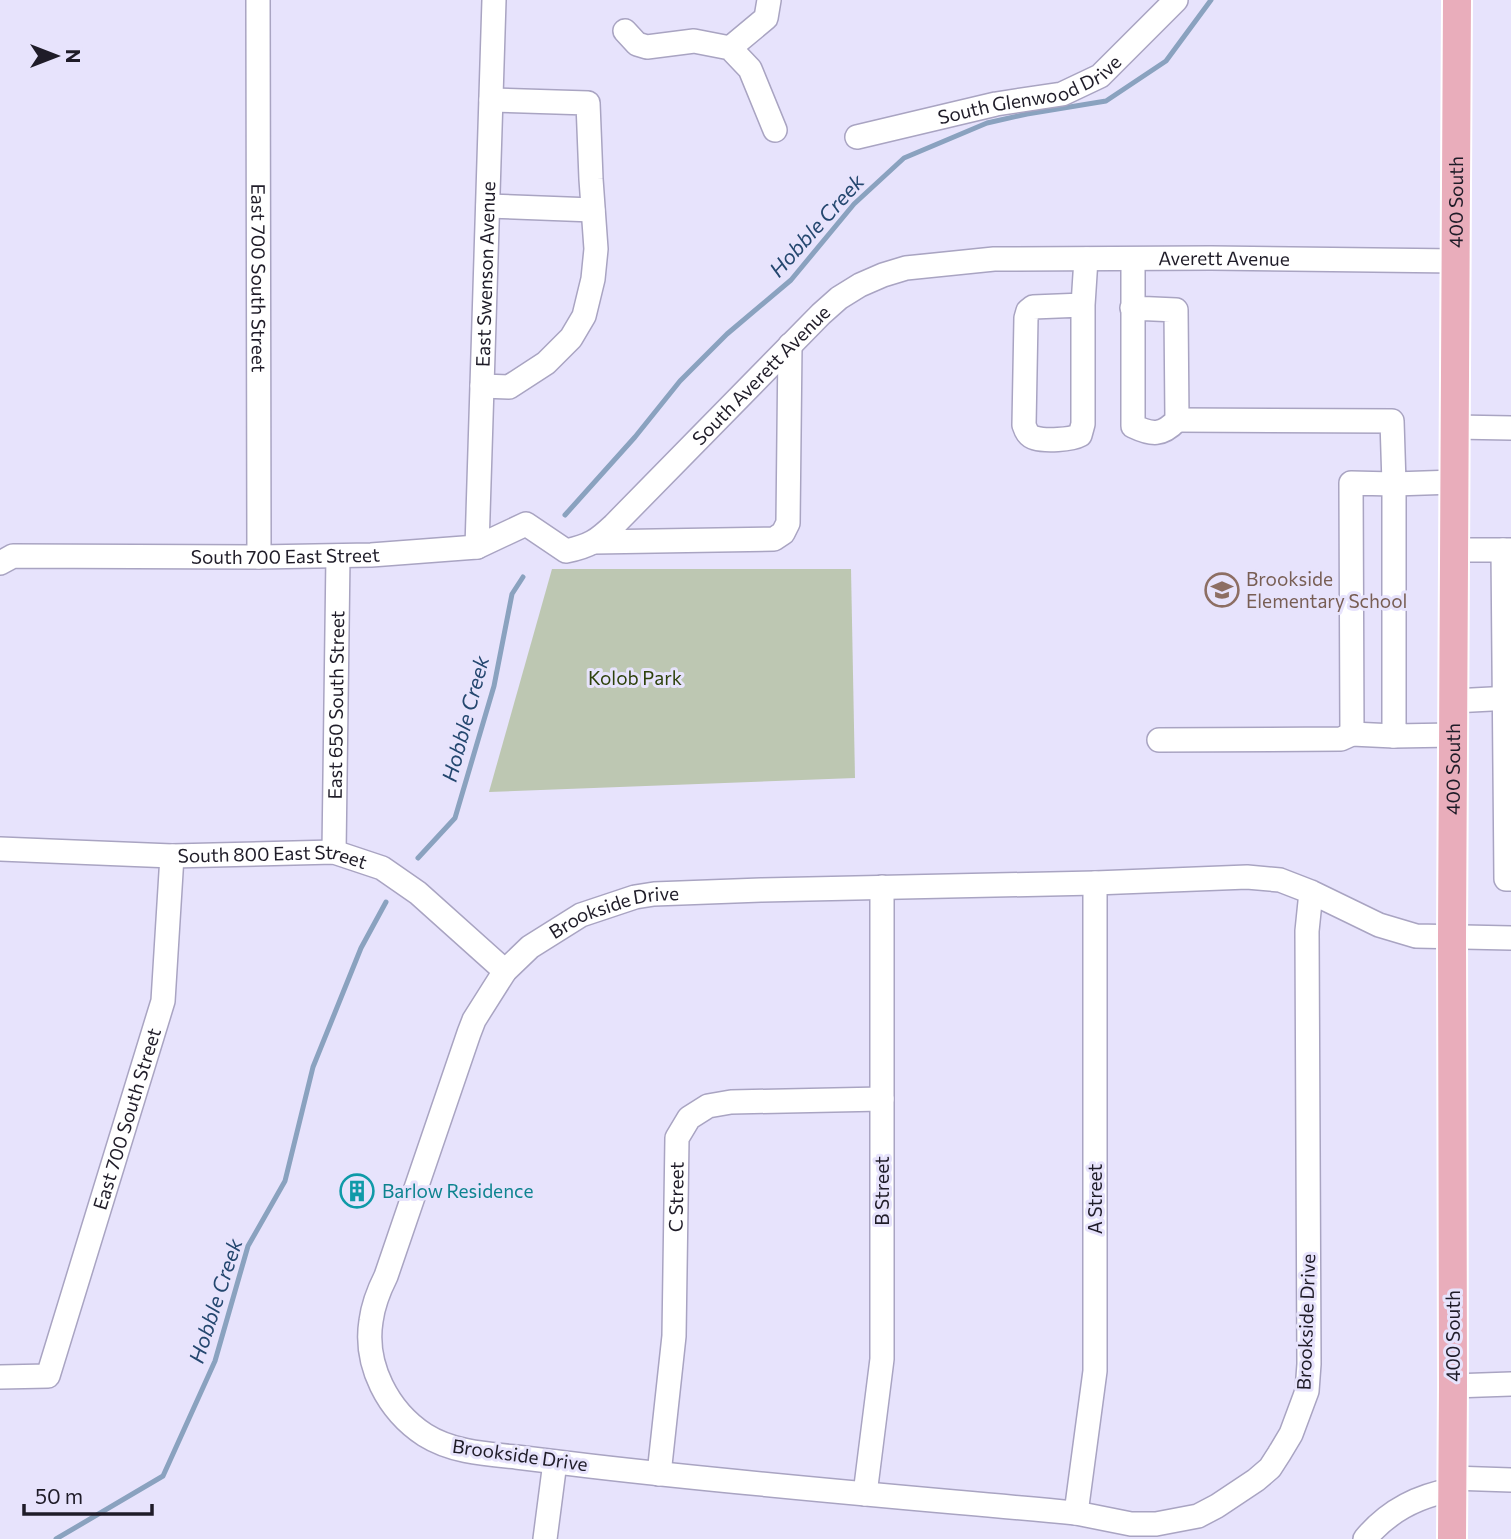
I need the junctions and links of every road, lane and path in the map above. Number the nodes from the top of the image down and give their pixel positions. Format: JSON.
{"nodes":[{"id":1,"x":258,"y":0,"type":"edge"},
{"id":2,"x":494,"y":0,"type":"edge"},
{"id":3,"x":769,"y":0,"type":"edge"},
{"id":4,"x":1176,"y":0,"type":"edge"},
{"id":5,"x":1457,"y":0,"type":"edge"},
{"id":6,"x":625,"y":31,"type":"dead end"},
{"id":7,"x":730,"y":48,"type":"junction"},
{"id":8,"x":491,"y":100,"type":"junction"},
{"id":9,"x":775,"y":130,"type":"dead end"},
{"id":10,"x":857,"y":137,"type":"dead end"},
{"id":11,"x":488,"y":206,"type":"junction"},
{"id":12,"x":593,"y":210,"type":"junction"},
{"id":13,"x":1133,"y":258,"type":"junction"},
{"id":14,"x":994,"y":259,"type":"joint"},
{"id":15,"x":1086,"y":259,"type":"junction"},
{"id":16,"x":1456,"y":261,"type":"junction"},
{"id":17,"x":1083,"y":305,"type":"junction"},
{"id":18,"x":1132,"y":308,"type":"junction"},
{"id":19,"x":790,"y":345,"type":"junction"},
{"id":20,"x":482,"y":386,"type":"junction"},
{"id":21,"x":1177,"y":420,"type":"junction"},
{"id":22,"x":1455,"y":427,"type":"junction"},
{"id":23,"x":1511,"y":428,"type":"edge"},
{"id":24,"x":1455,"y":482,"type":"junction"},
{"id":25,"x":1394,"y":484,"type":"junction"},
{"id":26,"x":594,"y":542,"type":"junction"},
{"id":27,"x":477,"y":547,"type":"junction"},
{"id":28,"x":1454,"y":550,"type":"junction"},
{"id":29,"x":1507,"y":550,"type":"edge"},
{"id":30,"x":338,"y":556,"type":"junction"},
{"id":31,"x":259,"y":557,"type":"junction"},
{"id":32,"x":0,"y":563,"type":"edge"},
{"id":33,"x":1508,"y":698,"type":"edge"},
{"id":34,"x":1453,"y":701,"type":"junction"},
{"id":35,"x":1352,"y":734,"type":"junction"},
{"id":36,"x":1453,"y":735,"type":"junction"},
{"id":37,"x":1394,"y":736,"type":"junction"},
{"id":38,"x":1159,"y":740,"type":"dead end"},
{"id":39,"x":0,"y":849,"type":"edge"},
{"id":40,"x":334,"y":852,"type":"junction"},
{"id":41,"x":172,"y":856,"type":"junction"},
{"id":42,"x":1511,"y":879,"type":"edge"},
{"id":43,"x":1095,"y":883,"type":"junction"},
{"id":44,"x":882,"y":887,"type":"junction"},
{"id":45,"x":1311,"y":892,"type":"junction"},
{"id":46,"x":1452,"y":937,"type":"junction"},
{"id":47,"x":1511,"y":938,"type":"edge"},
{"id":48,"x":505,"y":971,"type":"junction"},
{"id":49,"x":882,"y":1099,"type":"junction"},
{"id":50,"x":0,"y":1377,"type":"edge"},
{"id":51,"x":1511,"y":1384,"type":"edge"},
{"id":52,"x":1454,"y":1386,"type":"junction"},
{"id":53,"x":555,"y":1462,"type":"junction"},
{"id":54,"x":659,"y":1474,"type":"junction"},
{"id":55,"x":1511,"y":1480,"type":"edge"},
{"id":56,"x":1452,"y":1484,"type":"junction"},
{"id":57,"x":866,"y":1494,"type":"junction"},
{"id":58,"x":1076,"y":1513,"type":"junction"},
{"id":59,"x":545,"y":1539,"type":"edge"},
{"id":60,"x":1365,"y":1539,"type":"edge"},
{"id":61,"x":1452,"y":1539,"type":"edge"}],
"edges":[{"from":1,"to":31,"type":"street","name":"East 700 South Street"},
{"from":2,"to":8,"type":"street","name":"East Swenson Avenue"},
{"from":3,"to":7,"type":"street"},
{"from":4,"to":10,"type":"street","name":"South Glenwood Drive"},
{"from":5,"to":16,"type":"main road","name":"400 South"},
{"from":6,"to":7,"type":"street"},
{"from":7,"to":9,"type":"street"},
{"from":8,"to":11,"type":"street","name":"East Swenson Avenue"},
{"from":8,"to":12,"type":"street"},
{"from":11,"to":12,"type":"street"},
{"from":11,"to":20,"type":"street","name":"East Swenson Avenue"},
{"from":12,"to":20,"type":"street"},
{"from":13,"to":15,"type":"street","name":"Averett Avenue"},
{"from":13,"to":16,"type":"street","name":"Averett Avenue"},
{"from":13,"to":18,"type":"street"},
{"from":14,"to":15,"type":"street","name":"Averett Avenue"},
{"from":14,"to":19,"type":"street","name":"South Averett Avenue"},
{"from":15,"to":17,"type":"street"},
{"from":16,"to":22,"type":"main road","name":"400 South"},
{"from":17,"to":17,"type":"street"},
{"from":18,"to":21,"type":"street"},
{"from":18,"to":21,"type":"street"},
{"from":19,"to":26,"type":"street","name":"South Averett Avenue"},
{"from":19,"to":26,"type":"street"},
{"from":20,"to":27,"type":"street","name":"East Swenson Avenue"},
{"from":21,"to":25,"type":"street"},
{"from":22,"to":23,"type":"street"},
{"from":22,"to":24,"type":"main road","name":"400 South"},
{"from":24,"to":25,"type":"street"},
{"from":24,"to":28,"type":"main road","name":"400 South"},
{"from":25,"to":35,"type":"street"},
{"from":25,"to":37,"type":"street"},
{"from":26,"to":27,"type":"street","name":"South 700 East Street"},
{"from":27,"to":30,"type":"street","name":"South 700 East Street"},
{"from":28,"to":29,"type":"street"},
{"from":28,"to":34,"type":"main road","name":"400 South"},
{"from":29,"to":33,"type":"street"},
{"from":30,"to":31,"type":"street","name":"South 700 East Street"},
{"from":30,"to":40,"type":"street","name":"East 650 South Street"},
{"from":31,"to":32,"type":"street","name":"South 700 East Street"},
{"from":33,"to":34,"type":"street"},
{"from":33,"to":42,"type":"street"},
{"from":34,"to":36,"type":"main road","name":"400 South"},
{"from":35,"to":37,"type":"street"},
{"from":35,"to":38,"type":"street"},
{"from":36,"to":37,"type":"street"},
{"from":36,"to":46,"type":"main road","name":"400 South"},
{"from":39,"to":41,"type":"street","name":"South 800 East Street"},
{"from":40,"to":41,"type":"street","name":"South 800 East Street"},
{"from":40,"to":48,"type":"street","name":"South 800 East Street"},
{"from":41,"to":50,"type":"street","name":"East 700 South Street"},
{"from":43,"to":44,"type":"street","name":"Brookside Drive"},
{"from":43,"to":45,"type":"street","name":"Brookside Drive"},
{"from":43,"to":58,"type":"street","name":"A Street"},
{"from":44,"to":48,"type":"street","name":"Brookside Drive"},
{"from":44,"to":49,"type":"street","name":"B Street"},
{"from":45,"to":46,"type":"street","name":"Brookside Drive"},
{"from":45,"to":58,"type":"street","name":"Brookside Drive"},
{"from":46,"to":47,"type":"street","name":"Brookside Drive"},
{"from":46,"to":52,"type":"main road","name":"400 South"},
{"from":48,"to":53,"type":"street","name":"Brookside Drive"},
{"from":49,"to":54,"type":"street","name":"C Street"},
{"from":49,"to":57,"type":"street","name":"B Street"},
{"from":51,"to":52,"type":"street"},
{"from":52,"to":56,"type":"main road","name":"400 South"},
{"from":53,"to":54,"type":"street","name":"Brookside Drive"},
{"from":53,"to":59,"type":"street"},
{"from":54,"to":57,"type":"street","name":"Brookside Drive"},
{"from":55,"to":56,"type":"street"},
{"from":56,"to":60,"type":"street"},
{"from":56,"to":61,"type":"main road","name":"400 South"},
{"from":57,"to":58,"type":"street","name":"Brookside Drive"}]}
